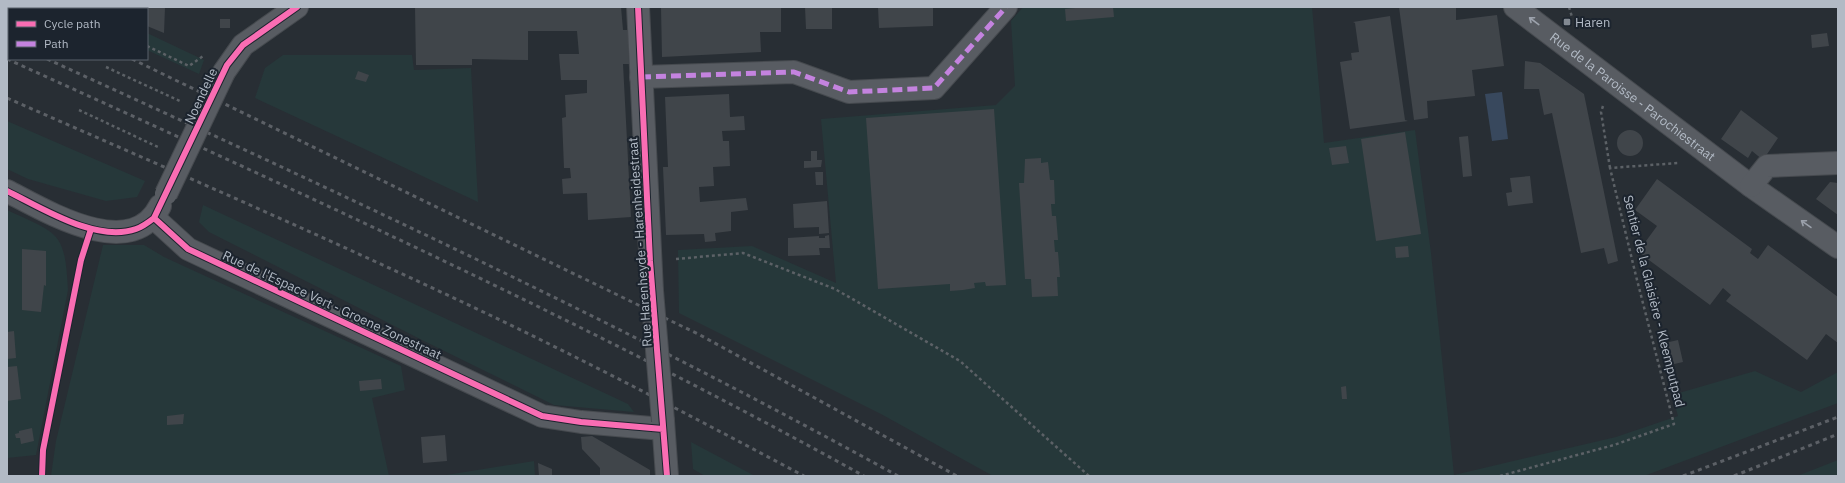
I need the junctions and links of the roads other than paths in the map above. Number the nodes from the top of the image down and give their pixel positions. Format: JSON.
{"nodes":[{"id":1,"x":297,"y":7,"type":"edge"},
{"id":2,"x":638,"y":7,"type":"edge"},
{"id":3,"x":1006,"y":7,"type":"edge"},
{"id":4,"x":1515,"y":7,"type":"edge"},
{"id":5,"x":641,"y":77,"type":"junction"},
{"id":6,"x":1838,"y":163,"type":"edge"},
{"id":7,"x":1751,"y":186,"type":"junction"},
{"id":8,"x":7,"y":191,"type":"edge"},
{"id":9,"x":154,"y":218,"type":"junction"},
{"id":10,"x":1838,"y":247,"type":"edge"},
{"id":11,"x":663,"y":425,"type":"junction"},
{"id":12,"x":666,"y":476,"type":"edge"}],
"edges":[{"from":1,"to":9,"type":"street","name":"Noendelle","bridge":true},
{"from":2,"to":5,"type":"street","name":"Rue Harenheyde - Harenheidestraat"},
{"from":3,"to":5,"type":"street"},
{"from":7,"to":4,"type":"street","name":"Rue de la Paroisse - Parochiestraat","one_way":true},
{"from":5,"to":11,"type":"street","name":"Rue Harenheyde - Harenheidestraat","bridge":true},
{"from":6,"to":7,"type":"street"},
{"from":10,"to":7,"type":"street","name":"Rue de la Paroisse - Parochiestraat","one_way":true},
{"from":8,"to":9,"type":"street"},
{"from":9,"to":11,"type":"street","name":"Rue de l'Espace Vert - Groene Zonestraat"},
{"from":11,"to":12,"type":"street","name":"Rue Harenheyde - Harenheidestraat"}]}
